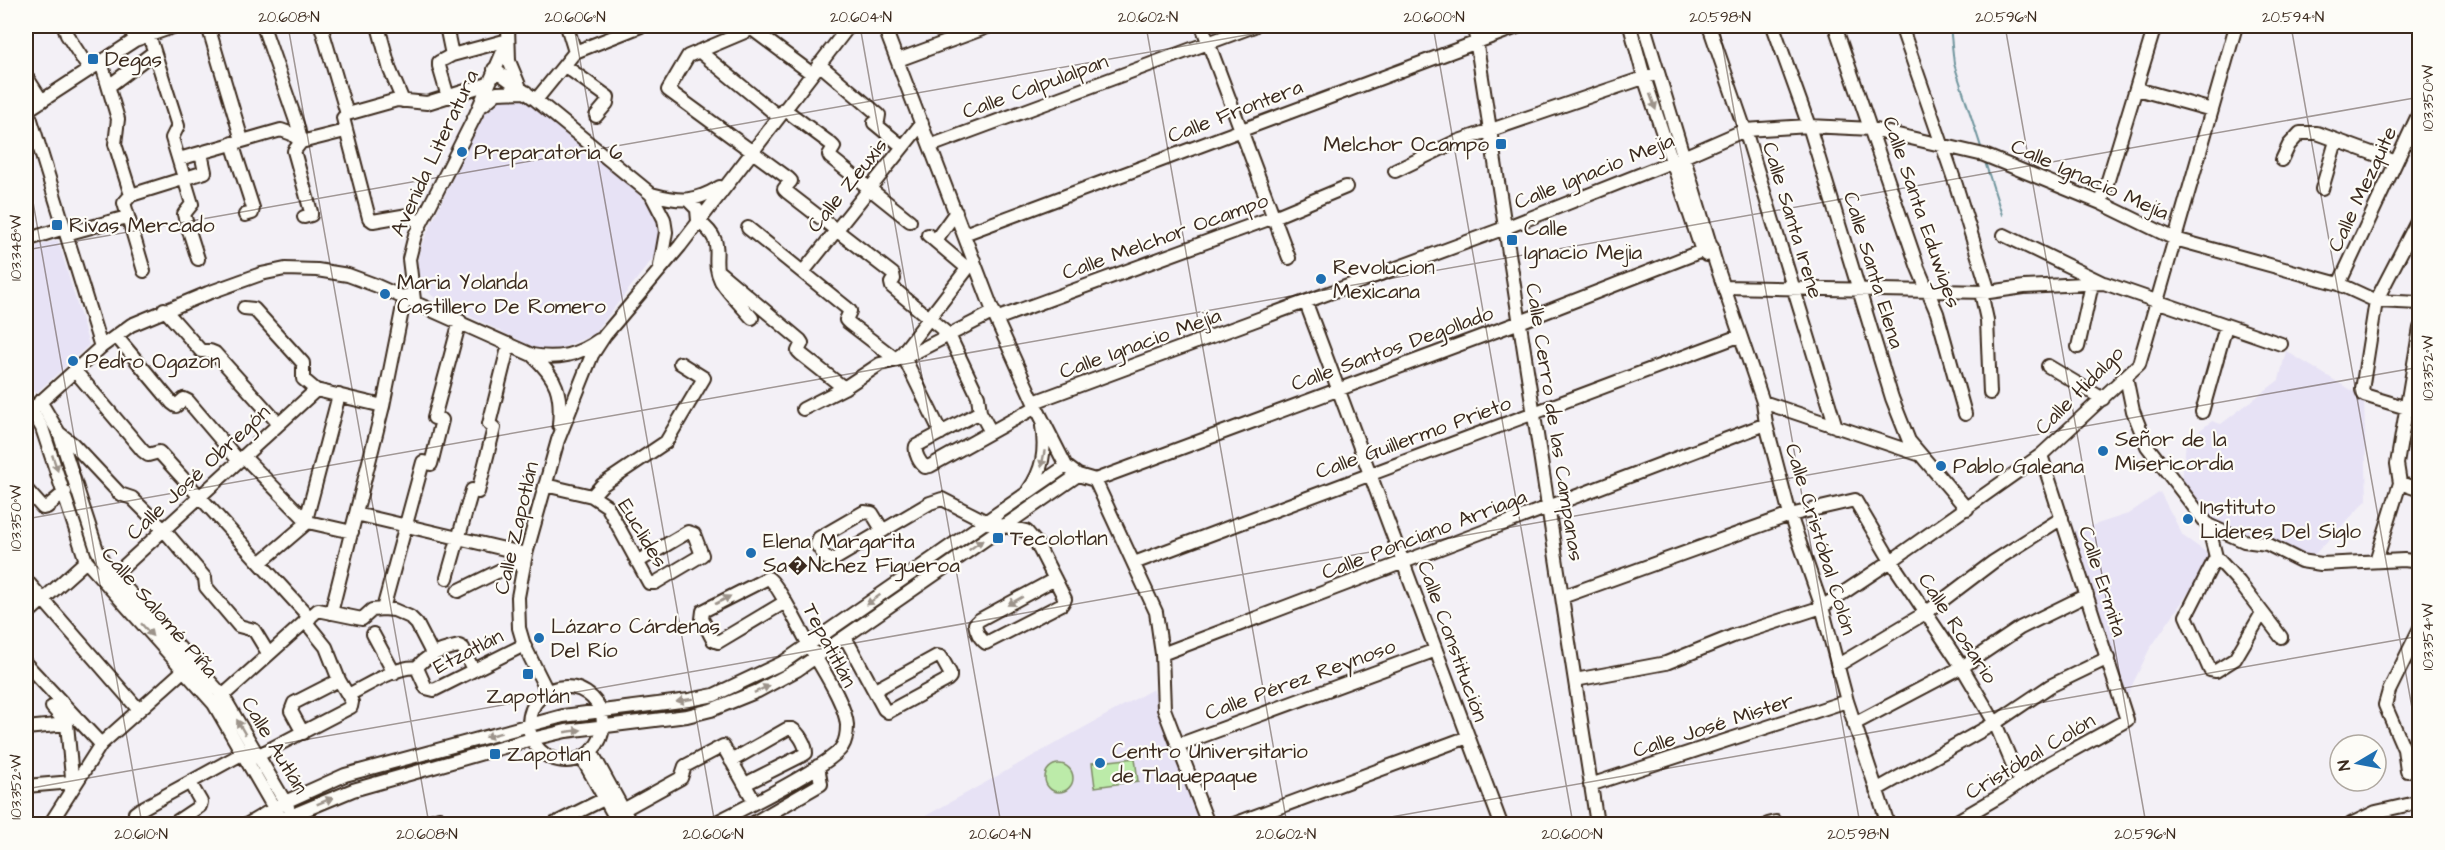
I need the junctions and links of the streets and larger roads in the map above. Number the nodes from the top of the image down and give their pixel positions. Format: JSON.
{"nodes":[{"id":1,"x":64,"y":26,"type":"edge"},
{"id":2,"x":130,"y":26,"type":"edge"},
{"id":3,"x":176,"y":26,"type":"edge"},
{"id":4,"x":208,"y":26,"type":"edge"},
{"id":5,"x":263,"y":26,"type":"edge"},
{"id":6,"x":321,"y":26,"type":"edge"},
{"id":7,"x":378,"y":26,"type":"edge"},
{"id":8,"x":446,"y":26,"type":"edge"},
{"id":9,"x":508,"y":26,"type":"edge"},
{"id":10,"x":641,"y":26,"type":"edge"},
{"id":11,"x":884,"y":26,"type":"edge"},
{"id":12,"x":990,"y":26,"type":"edge"},
{"id":13,"x":1202,"y":26,"type":"edge"},
{"id":14,"x":1254,"y":26,"type":"edge"},
{"id":15,"x":1474,"y":26,"type":"edge"},
{"id":16,"x":1520,"y":26,"type":"edge"},
{"id":17,"x":1630,"y":26,"type":"edge"},
{"id":18,"x":1644,"y":26,"type":"edge"},
{"id":19,"x":1709,"y":26,"type":"edge"},
{"id":20,"x":1773,"y":26,"type":"edge"},
{"id":21,"x":1835,"y":26,"type":"edge"},
{"id":22,"x":1901,"y":26,"type":"edge"},
{"id":23,"x":2156,"y":26,"type":"edge"},
{"id":24,"x":2236,"y":26,"type":"edge"},
{"id":25,"x":755,"y":27,"type":"edge"},
{"id":26,"x":565,"y":28,"type":"edge"},
{"id":27,"x":842,"y":28,"type":"edge"},
{"id":28,"x":149,"y":35,"type":"junction"},
{"id":29,"x":135,"y":40,"type":"junction"},
{"id":30,"x":508,"y":40,"type":"junction"},
{"id":31,"x":1209,"y":42,"type":"junction"},
{"id":32,"x":1477,"y":42,"type":"junction"},
{"id":33,"x":699,"y":51,"type":"junction"},
{"id":34,"x":154,"y":52,"type":"junction"},
{"id":35,"x":575,"y":52,"type":"junction"},
{"id":36,"x":452,"y":55,"type":"junction"},
{"id":37,"x":898,"y":60,"type":"junction"},
{"id":38,"x":100,"y":62,"type":"junction"},
{"id":39,"x":565,"y":66,"type":"junction"},
{"id":40,"x":89,"y":69,"type":"junction"},
{"id":41,"x":494,"y":69,"type":"junction"},
{"id":42,"x":815,"y":69,"type":"junction"},
{"id":43,"x":1658,"y":73,"type":"junction"},
{"id":44,"x":26,"y":76,"type":"edge"},
{"id":45,"x":1644,"y":77,"type":"junction"},
{"id":46,"x":488,"y":84,"type":"junction"},
{"id":47,"x":109,"y":86,"type":"junction"},
{"id":48,"x":2137,"y":89,"type":"junction"},
{"id":49,"x":527,"y":93,"type":"junction"},
{"id":50,"x":447,"y":97,"type":"junction"},
{"id":51,"x":42,"y":101,"type":"junction"},
{"id":52,"x":403,"y":101,"type":"junction"},
{"id":53,"x":2212,"y":110,"type":"junction"},
{"id":54,"x":27,"y":111,"type":"edge"},
{"id":55,"x":2420,"y":111,"type":"edge"},
{"id":56,"x":781,"y":113,"type":"junction"},
{"id":57,"x":476,"y":114,"type":"junction"},
{"id":58,"x":345,"y":116,"type":"junction"},
{"id":59,"x":596,"y":116,"type":"dead end"},
{"id":60,"x":922,"y":123,"type":"junction"},
{"id":61,"x":1809,"y":126,"type":"junction"},
{"id":62,"x":1241,"y":129,"type":"junction"},
{"id":63,"x":1490,"y":129,"type":"junction"},
{"id":64,"x":1872,"y":129,"type":"junction"},
{"id":65,"x":1745,"y":130,"type":"junction"},
{"id":66,"x":345,"y":131,"type":"junction"},
{"id":67,"x":2336,"y":141,"type":"junction"},
{"id":68,"x":237,"y":142,"type":"junction"},
{"id":69,"x":301,"y":142,"type":"junction"},
{"id":70,"x":1941,"y":145,"type":"junction"},
{"id":71,"x":930,"y":146,"type":"junction"},
{"id":72,"x":903,"y":147,"type":"junction"},
{"id":73,"x":752,"y":150,"type":"junction"},
{"id":74,"x":201,"y":153,"type":"junction"},
{"id":75,"x":179,"y":159,"type":"junction"},
{"id":76,"x":1679,"y":159,"type":"junction"},
{"id":77,"x":2282,"y":160,"type":"dead end"},
{"id":78,"x":2396,"y":162,"type":"junction"},
{"id":79,"x":1395,"y":171,"type":"dead end"},
{"id":80,"x":184,"y":179,"type":"junction"},
{"id":81,"x":725,"y":184,"type":"junction"},
{"id":82,"x":870,"y":188,"type":"junction"},
{"id":83,"x":1346,"y":188,"type":"dead end"},
{"id":84,"x":2322,"y":189,"type":"dead end"},
{"id":85,"x":651,"y":194,"type":"junction"},
{"id":86,"x":128,"y":199,"type":"junction"},
{"id":87,"x":675,"y":201,"type":"junction"},
{"id":88,"x":689,"y":201,"type":"junction"},
{"id":89,"x":2101,"y":203,"type":"junction"},
{"id":90,"x":956,"y":212,"type":"junction"},
{"id":91,"x":245,"y":215,"type":"dead end"},
{"id":92,"x":2420,"y":216,"type":"edge"},
{"id":93,"x":127,"y":217,"type":"junction"},
{"id":94,"x":304,"y":217,"type":"dead end"},
{"id":95,"x":1274,"y":217,"type":"junction"},
{"id":96,"x":664,"y":219,"type":"junction"},
{"id":97,"x":910,"y":221,"type":"dead end"},
{"id":98,"x":698,"y":222,"type":"junction"},
{"id":99,"x":420,"y":223,"type":"junction"},
{"id":100,"x":748,"y":228,"type":"dead end"},
{"id":101,"x":1505,"y":228,"type":"junction"},
{"id":102,"x":836,"y":230,"type":"junction"},
{"id":103,"x":65,"y":231,"type":"junction"},
{"id":104,"x":964,"y":234,"type":"junction"},
{"id":105,"x":2004,"y":235,"type":"dead end"},
{"id":106,"x":2175,"y":238,"type":"junction"},
{"id":107,"x":26,"y":240,"type":"edge"},
{"id":108,"x":666,"y":241,"type":"junction"},
{"id":109,"x":680,"y":246,"type":"junction"},
{"id":110,"x":1707,"y":249,"type":"junction"},
{"id":111,"x":1290,"y":258,"type":"dead end"},
{"id":112,"x":198,"y":259,"type":"dead end"},
{"id":113,"x":971,"y":264,"type":"junction"},
{"id":114,"x":659,"y":270,"type":"junction"},
{"id":115,"x":144,"y":271,"type":"dead end"},
{"id":116,"x":718,"y":272,"type":"junction"},
{"id":117,"x":802,"y":272,"type":"junction"},
{"id":118,"x":2098,"y":284,"type":"junction"},
{"id":119,"x":2339,"y":284,"type":"junction"},
{"id":120,"x":1724,"y":287,"type":"junction"},
{"id":121,"x":1794,"y":288,"type":"junction"},
{"id":122,"x":1860,"y":289,"type":"junction"},
{"id":123,"x":1929,"y":291,"type":"junction"},
{"id":124,"x":1985,"y":292,"type":"junction"},
{"id":125,"x":409,"y":298,"type":"junction"},
{"id":126,"x":2156,"y":300,"type":"junction"},
{"id":127,"x":2376,"y":301,"type":"junction"},
{"id":128,"x":1306,"y":303,"type":"junction"},
{"id":129,"x":2420,"y":303,"type":"edge"},
{"id":130,"x":244,"y":308,"type":"dead end"},
{"id":131,"x":164,"y":309,"type":"junction"},
{"id":132,"x":995,"y":316,"type":"junction"},
{"id":133,"x":930,"y":317,"type":"junction"},
{"id":134,"x":752,"y":318,"type":"dead end"},
{"id":135,"x":459,"y":321,"type":"junction"},
{"id":136,"x":1520,"y":322,"type":"junction"},
{"id":137,"x":2226,"y":326,"type":"junction"},
{"id":138,"x":2420,"y":328,"type":"edge"},
{"id":139,"x":605,"y":335,"type":"junction"},
{"id":140,"x":949,"y":335,"type":"junction"},
{"id":141,"x":116,"y":336,"type":"junction"},
{"id":142,"x":1739,"y":336,"type":"junction"},
{"id":143,"x":509,"y":344,"type":"junction"},
{"id":144,"x":2281,"y":344,"type":"dead end"},
{"id":145,"x":101,"y":347,"type":"junction"},
{"id":146,"x":2079,"y":347,"type":"dead end"},
{"id":147,"x":573,"y":354,"type":"junction"},
{"id":148,"x":532,"y":355,"type":"junction"},
{"id":149,"x":899,"y":356,"type":"junction"},
{"id":150,"x":559,"y":357,"type":"junction"},
{"id":151,"x":680,"y":363,"type":"dead end"},
{"id":152,"x":2048,"y":366,"type":"dead end"},
{"id":153,"x":587,"y":368,"type":"junction"},
{"id":154,"x":75,"y":370,"type":"junction"},
{"id":155,"x":2126,"y":377,"type":"junction"},
{"id":156,"x":553,"y":379,"type":"junction"},
{"id":157,"x":580,"y":383,"type":"junction"},
{"id":158,"x":844,"y":388,"type":"junction"},
{"id":159,"x":1338,"y":389,"type":"junction"},
{"id":160,"x":316,"y":390,"type":"junction"},
{"id":161,"x":1990,"y":393,"type":"dead end"},
{"id":162,"x":339,"y":395,"type":"junction"},
{"id":163,"x":26,"y":396,"type":"edge"},
{"id":164,"x":2103,"y":399,"type":"junction"},
{"id":165,"x":1764,"y":402,"type":"junction"},
{"id":166,"x":383,"y":406,"type":"junction"},
{"id":167,"x":31,"y":407,"type":"edge"},
{"id":168,"x":803,"y":409,"type":"dead end"},
{"id":169,"x":1038,"y":409,"type":"junction"},
{"id":170,"x":2413,"y":411,"type":"edge"},
{"id":171,"x":980,"y":412,"type":"junction"},
{"id":172,"x":2202,"y":412,"type":"dead end"},
{"id":173,"x":1534,"y":413,"type":"junction"},
{"id":174,"x":1965,"y":414,"type":"dead end"},
{"id":175,"x":279,"y":424,"type":"junction"},
{"id":176,"x":1766,"y":424,"type":"junction"},
{"id":177,"x":1836,"y":427,"type":"junction"},
{"id":178,"x":991,"y":432,"type":"junction"},
{"id":179,"x":59,"y":433,"type":"junction"},
{"id":180,"x":942,"y":433,"type":"junction"},
{"id":181,"x":558,"y":440,"type":"junction"},
{"id":182,"x":1918,"y":454,"type":"junction"},
{"id":183,"x":2041,"y":455,"type":"junction"},
{"id":184,"x":241,"y":459,"type":"junction"},
{"id":185,"x":1066,"y":466,"type":"junction"},
{"id":186,"x":1370,"y":474,"type":"junction"},
{"id":187,"x":1078,"y":475,"type":"junction"},
{"id":188,"x":1095,"y":480,"type":"junction"},
{"id":189,"x":2400,"y":483,"type":"junction"},
{"id":190,"x":545,"y":485,"type":"junction"},
{"id":191,"x":26,"y":489,"type":"edge"},
{"id":192,"x":2420,"y":490,"type":"edge"},
{"id":193,"x":65,"y":492,"type":"junction"},
{"id":194,"x":1025,"y":495,"type":"junction"},
{"id":195,"x":592,"y":496,"type":"junction"},
{"id":196,"x":200,"y":497,"type":"junction"},
{"id":197,"x":1548,"y":507,"type":"junction"},
{"id":198,"x":1967,"y":509,"type":"junction"},
{"id":199,"x":356,"y":514,"type":"junction"},
{"id":200,"x":1790,"y":515,"type":"junction"},
{"id":201,"x":2062,"y":518,"type":"junction"},
{"id":202,"x":307,"y":521,"type":"junction"},
{"id":203,"x":987,"y":522,"type":"junction"},
{"id":204,"x":1004,"y":525,"type":"junction"},
{"id":205,"x":2208,"y":525,"type":"junction"},
{"id":206,"x":407,"y":527,"type":"junction"},
{"id":207,"x":164,"y":530,"type":"junction"},
{"id":208,"x":883,"y":531,"type":"junction"},
{"id":209,"x":352,"y":532,"type":"junction"},
{"id":210,"x":459,"y":539,"type":"junction"},
{"id":211,"x":526,"y":556,"type":"junction"},
{"id":212,"x":2216,"y":557,"type":"junction"},
{"id":213,"x":86,"y":561,"type":"junction"},
{"id":214,"x":637,"y":561,"type":"junction"},
{"id":215,"x":1891,"y":561,"type":"junction"},
{"id":216,"x":2376,"y":561,"type":"junction"},
{"id":217,"x":1403,"y":562,"type":"junction"},
{"id":218,"x":2420,"y":562,"type":"edge"},
{"id":219,"x":261,"y":563,"type":"junction"},
{"id":220,"x":1134,"y":563,"type":"junction"},
{"id":221,"x":447,"y":578,"type":"dead end"},
{"id":222,"x":1055,"y":579,"type":"junction"},
{"id":223,"x":26,"y":580,"type":"edge"},
{"id":224,"x":110,"y":580,"type":"junction"},
{"id":225,"x":458,"y":591,"type":"dead end"},
{"id":226,"x":2087,"y":595,"type":"junction"},
{"id":227,"x":1562,"y":597,"type":"junction"},
{"id":228,"x":42,"y":600,"type":"junction"},
{"id":229,"x":785,"y":602,"type":"junction"},
{"id":230,"x":1822,"y":607,"type":"junction"},
{"id":231,"x":383,"y":609,"type":"junction"},
{"id":232,"x":1926,"y":612,"type":"junction"},
{"id":233,"x":331,"y":613,"type":"junction"},
{"id":234,"x":2262,"y":613,"type":"junction"},
{"id":235,"x":26,"y":615,"type":"edge"},
{"id":236,"x":308,"y":620,"type":"junction"},
{"id":237,"x":2420,"y":628,"type":"edge"},
{"id":238,"x":373,"y":634,"type":"dead end"},
{"id":239,"x":845,"y":637,"type":"junction"},
{"id":240,"x":2281,"y":637,"type":"dead end"},
{"id":241,"x":524,"y":645,"type":"junction"},
{"id":242,"x":808,"y":645,"type":"junction"},
{"id":243,"x":1436,"y":650,"type":"junction"},
{"id":244,"x":268,"y":653,"type":"junction"},
{"id":245,"x":1162,"y":654,"type":"junction"},
{"id":246,"x":433,"y":655,"type":"junction"},
{"id":247,"x":815,"y":658,"type":"junction"},
{"id":248,"x":2108,"y":658,"type":"junction"},
{"id":249,"x":26,"y":664,"type":"edge"},
{"id":250,"x":1838,"y":666,"type":"junction"},
{"id":251,"x":1962,"y":667,"type":"junction"},
{"id":252,"x":417,"y":668,"type":"junction"},
{"id":253,"x":184,"y":670,"type":"junction"},
{"id":254,"x":473,"y":670,"type":"junction"},
{"id":255,"x":394,"y":673,"type":"junction"},
{"id":256,"x":32,"y":678,"type":"edge"},
{"id":257,"x":339,"y":680,"type":"junction"},
{"id":258,"x":1575,"y":680,"type":"junction"},
{"id":259,"x":874,"y":690,"type":"junction"},
{"id":260,"x":547,"y":691,"type":"junction"},
{"id":261,"x":219,"y":700,"type":"junction"},
{"id":262,"x":350,"y":701,"type":"junction"},
{"id":263,"x":1847,"y":701,"type":"junction"},
{"id":264,"x":52,"y":707,"type":"dead end"},
{"id":265,"x":140,"y":710,"type":"junction"},
{"id":266,"x":601,"y":711,"type":"junction"},
{"id":267,"x":2127,"y":720,"type":"joint"},
{"id":268,"x":1995,"y":723,"type":"junction"},
{"id":269,"x":67,"y":724,"type":"junction"},
{"id":270,"x":1854,"y":724,"type":"junction"},
{"id":271,"x":528,"y":725,"type":"junction"},
{"id":272,"x":603,"y":727,"type":"junction"},
{"id":273,"x":26,"y":728,"type":"edge"},
{"id":274,"x":303,"y":733,"type":"junction"},
{"id":275,"x":1468,"y":737,"type":"junction"},
{"id":276,"x":532,"y":739,"type":"junction"},
{"id":277,"x":101,"y":744,"type":"junction"},
{"id":278,"x":1178,"y":745,"type":"junction"},
{"id":279,"x":2404,"y":749,"type":"junction"},
{"id":280,"x":2420,"y":753,"type":"edge"},
{"id":281,"x":586,"y":754,"type":"junction"},
{"id":282,"x":250,"y":755,"type":"junction"},
{"id":283,"x":731,"y":761,"type":"junction"},
{"id":284,"x":818,"y":766,"type":"junction"},
{"id":285,"x":2407,"y":771,"type":"dead end"},
{"id":286,"x":2020,"y":782,"type":"junction"},
{"id":287,"x":190,"y":783,"type":"junction"},
{"id":288,"x":745,"y":784,"type":"junction"},
{"id":289,"x":73,"y":785,"type":"junction"},
{"id":290,"x":1590,"y":785,"type":"junction"},
{"id":291,"x":26,"y":786,"type":"edge"},
{"id":292,"x":1876,"y":790,"type":"junction"},
{"id":293,"x":609,"y":796,"type":"junction"},
{"id":294,"x":754,"y":801,"type":"junction"},
{"id":295,"x":2420,"y":802,"type":"edge"},
{"id":296,"x":623,"y":810,"type":"junction"},
{"id":297,"x":285,"y":816,"type":"edge"},
{"id":298,"x":137,"y":819,"type":"edge"},
{"id":299,"x":617,"y":824,"type":"edge"},
{"id":300,"x":755,"y":824,"type":"edge"},
{"id":301,"x":1500,"y":824,"type":"edge"},
{"id":302,"x":50,"y":825,"type":"edge"},
{"id":303,"x":172,"y":825,"type":"edge"},
{"id":304,"x":248,"y":825,"type":"edge"},
{"id":305,"x":421,"y":825,"type":"edge"},
{"id":306,"x":446,"y":825,"type":"edge"},
{"id":307,"x":554,"y":825,"type":"edge"},
{"id":308,"x":631,"y":825,"type":"edge"},
{"id":309,"x":713,"y":825,"type":"edge"},
{"id":310,"x":1208,"y":825,"type":"edge"},
{"id":311,"x":1234,"y":825,"type":"edge"},
{"id":312,"x":1596,"y":825,"type":"edge"},
{"id":313,"x":1888,"y":825,"type":"edge"},
{"id":314,"x":1952,"y":825,"type":"edge"},
{"id":315,"x":2351,"y":825,"type":"edge"}],
"edges":[{"from":1,"to":40,"type":"street"},
{"from":2,"to":29,"type":"street"},
{"from":3,"to":28,"type":"street"},
{"from":4,"to":68,"type":"street"},
{"from":5,"to":69,"type":"street"},
{"from":6,"to":58,"type":"street"},
{"from":7,"to":52,"type":"street"},
{"from":8,"to":36,"type":"street"},
{"from":9,"to":30,"type":"street","name":"Avenida Literatura"},
{"from":10,"to":35,"type":"street"},
{"from":11,"to":37,"type":"street"},
{"from":12,"to":37,"type":"street"},
{"from":13,"to":31,"type":"street"},
{"from":14,"to":31,"type":"street","name":"Calle Calpulalpan"},
{"from":15,"to":32,"type":"street","name":"Calle Cerro de las Campanas"},
{"from":16,"to":32,"type":"street","name":"Calle Frontera"},
{"from":17,"to":45,"type":"street","name":"Calle Cristóbal Colón"},
{"from":18,"to":43,"type":"street","name":"Calle Cristóbal Colón"},
{"from":19,"to":65,"type":"street","name":"Calle Santa Irene"},
{"from":20,"to":61,"type":"street","name":"Calle Santa Elena"},
{"from":21,"to":64,"type":"street","name":"Calle Santa Eduwiges"},
{"from":22,"to":70,"type":"street"},
{"from":23,"to":48,"type":"street"},
{"from":24,"to":53,"type":"street","name":"Calle Hidalgo"},
{"from":25,"to":33,"type":"street"},
{"from":25,"to":42,"type":"street"},
{"from":26,"to":35,"type":"street"},
{"from":27,"to":42,"type":"street"},
{"from":28,"to":29,"type":"street"},
{"from":28,"to":34,"type":"street"},
{"from":29,"to":38,"type":"street"},
{"from":30,"to":36,"type":"street"},
{"from":30,"to":41,"type":"street","name":"Avenida Literatura"},
{"from":30,"to":49,"type":"street"},
{"from":31,"to":62,"type":"street"},
{"from":31,"to":71,"type":"street","name":"Calle Calpulalpan"},
{"from":32,"to":62,"type":"street","name":"Calle Frontera"},
{"from":32,"to":63,"type":"street","name":"Calle Cerro de las Campanas"},
{"from":33,"to":56,"type":"street"},
{"from":33,"to":73,"type":"street"},
{"from":34,"to":47,"type":"street"},
{"from":34,"to":75,"type":"street"},
{"from":35,"to":39,"type":"street"},
{"from":36,"to":50,"type":"street"},
{"from":37,"to":60,"type":"street"},
{"from":38,"to":40,"type":"street"},
{"from":38,"to":47,"type":"street"},
{"from":39,"to":49,"type":"street"},
{"from":39,"to":59,"type":"street"},
{"from":40,"to":51,"type":"street"},
{"from":41,"to":46,"type":"street","name":"Avenida Literatura"},
{"from":41,"to":49,"type":"street"},
{"from":42,"to":56,"type":"street"},
{"from":42,"to":72,"type":"street"},
{"from":43,"to":45,"type":"street"},
{"from":43,"to":76,"type":"street","name":"Calle Cristóbal Colón"},
{"from":44,"to":51,"type":"street"},
{"from":45,"to":63,"type":"street"},
{"from":45,"to":76,"type":"street","name":"Calle Cristóbal Colón","one_way":true},
{"from":46,"to":50,"type":"street"},
{"from":46,"to":57,"type":"street","name":"Avenida Literatura"},
{"from":47,"to":86,"type":"street"},
{"from":48,"to":53,"type":"street"},
{"from":48,"to":89,"type":"street"},
{"from":49,"to":57,"type":"street"},
{"from":49,"to":85,"type":"street"},
{"from":50,"to":52,"type":"street"},
{"from":51,"to":54,"type":"street"},
{"from":52,"to":58,"type":"street"},
{"from":53,"to":106,"type":"street","name":"Calle Hidalgo"},
{"from":54,"to":103,"type":"street"},
{"from":55,"to":78,"type":"street","name":"Calle Mezquite"},
{"from":56,"to":73,"type":"street"},
{"from":56,"to":82,"type":"street"},
{"from":57,"to":99,"type":"street","name":"Avenida Literatura"},
{"from":58,"to":66,"type":"street"},
{"from":60,"to":71,"type":"street"},
{"from":60,"to":72,"type":"street","name":"Calle Zeuxis"},
{"from":61,"to":64,"type":"street","name":"Calle Ignacio Mejía"},
{"from":61,"to":65,"type":"street","name":"Calle Ignacio Mejía"},
{"from":61,"to":122,"type":"street","name":"Calle Santa Elena"},
{"from":62,"to":95,"type":"street"},
{"from":62,"to":104,"type":"street","name":"Calle Frontera"},
{"from":63,"to":79,"type":"street"},
{"from":63,"to":101,"type":"street","name":"Calle Cerro de las Campanas"},
{"from":64,"to":70,"type":"street","name":"Calle Ignacio Mejía"},
{"from":64,"to":123,"type":"street","name":"Calle Santa Eduwiges"},
{"from":65,"to":76,"type":"street","name":"Calle Ignacio Mejía"},
{"from":65,"to":121,"type":"street","name":"Calle Santa Irene"},
{"from":66,"to":69,"type":"street"},
{"from":66,"to":99,"type":"street"},
{"from":67,"to":77,"type":"street"},
{"from":67,"to":78,"type":"street"},
{"from":67,"to":84,"type":"street"},
{"from":68,"to":69,"type":"street"},
{"from":68,"to":74,"type":"street"},
{"from":68,"to":91,"type":"street"},
{"from":69,"to":94,"type":"street"},
{"from":70,"to":89,"type":"street","name":"Calle Ignacio Mejía"},
{"from":70,"to":124,"type":"street"},
{"from":71,"to":90,"type":"street"},
{"from":72,"to":82,"type":"street","name":"Calle Zeuxis"},
{"from":73,"to":81,"type":"street"},
{"from":73,"to":102,"type":"street"},
{"from":74,"to":75,"type":"street"},
{"from":74,"to":80,"type":"street"},
{"from":75,"to":80,"type":"street"},
{"from":76,"to":101,"type":"street","name":"Calle Ignacio Mejía"},
{"from":76,"to":110,"type":"street","name":"Calle Cristóbal Colón"},
{"from":78,"to":119,"type":"street","name":"Calle Mezquite"},
{"from":80,"to":86,"type":"street"},
{"from":80,"to":112,"type":"street"},
{"from":81,"to":88,"type":"street"},
{"from":81,"to":98,"type":"street"},
{"from":82,"to":97,"type":"street"},
{"from":82,"to":102,"type":"street","name":"Calle Zeuxis"},
{"from":83,"to":95,"type":"street","name":"Calle Melchor Ocampo"},
{"from":85,"to":87,"type":"street"},
{"from":85,"to":96,"type":"street"},
{"from":86,"to":93,"type":"street"},
{"from":87,"to":88,"type":"street"},
{"from":87,"to":96,"type":"street"},
{"from":88,"to":98,"type":"street"},
{"from":89,"to":106,"type":"street","name":"Calle Ignacio Mejía"},
{"from":90,"to":104,"type":"street"},
{"from":90,"to":113,"type":"street"},
{"from":92,"to":127,"type":"street"},
{"from":93,"to":103,"type":"street"},
{"from":93,"to":115,"type":"street"},
{"from":95,"to":111,"type":"street"},
{"from":95,"to":132,"type":"street","name":"Calle Melchor Ocampo"},
{"from":96,"to":108,"type":"street"},
{"from":98,"to":109,"type":"street"},
{"from":98,"to":116,"type":"street"},
{"from":99,"to":125,"type":"street","name":"Avenida Literatura"},
{"from":100,"to":117,"type":"street"},
{"from":101,"to":128,"type":"street","name":"Calle Ignacio Mejía"},
{"from":101,"to":136,"type":"street","name":"Calle Cerro de las Campanas"},
{"from":102,"to":117,"type":"street","name":"Calle Zeuxis"},
{"from":102,"to":133,"type":"street"},
{"from":103,"to":107,"type":"street"},
{"from":103,"to":145,"type":"street"},
{"from":104,"to":113,"type":"street"},
{"from":105,"to":118,"type":"street"},
{"from":106,"to":119,"type":"street","name":"Calle Ignacio Mejía"},
{"from":106,"to":126,"type":"street","name":"Calle Hidalgo"},
{"from":108,"to":109,"type":"street"},
{"from":108,"to":114,"type":"street"},
{"from":109,"to":114,"type":"street"},
{"from":110,"to":120,"type":"street","name":"Calle Cristóbal Colón"},
{"from":110,"to":136,"type":"street","name":"Calle Santos Degollado"},
{"from":113,"to":132,"type":"street"},
{"from":113,"to":133,"type":"street"},
{"from":114,"to":139,"type":"street"},
{"from":116,"to":134,"type":"street"},
{"from":116,"to":158,"type":"street"},
{"from":117,"to":149,"type":"street"},
{"from":118,"to":124,"type":"street"},
{"from":118,"to":126,"type":"street"},
{"from":118,"to":146,"type":"street"},
{"from":119,"to":127,"type":"street","name":"Calle Ignacio Mejía"},
{"from":120,"to":121,"type":"street"},
{"from":120,"to":142,"type":"street","name":"Calle Cristóbal Colón"},
{"from":121,"to":122,"type":"street"},
{"from":121,"to":177,"type":"street","name":"Calle Santa Irene"},
{"from":122,"to":123,"type":"street"},
{"from":122,"to":182,"type":"street","name":"Calle Santa Elena"},
{"from":123,"to":124,"type":"street"},
{"from":123,"to":174,"type":"street","name":"Calle Santa Eduwiges"},
{"from":124,"to":161,"type":"street"},
{"from":125,"to":131,"type":"street"},
{"from":125,"to":135,"type":"street"},
{"from":125,"to":166,"type":"street","name":"Avenida Literatura"},
{"from":126,"to":137,"type":"street"},
{"from":126,"to":155,"type":"street","name":"Calle Hidalgo"},
{"from":127,"to":129,"type":"street"},
{"from":127,"to":170,"type":"street"},
{"from":128,"to":159,"type":"street","name":"Calle Constitución"},
{"from":128,"to":169,"type":"street","name":"Calle Ignacio Mejía"},
{"from":130,"to":160,"type":"street"},
{"from":131,"to":141,"type":"street"},
{"from":131,"to":175,"type":"street"},
{"from":132,"to":140,"type":"street","name":"Calle Melchor Ocampo"},
{"from":132,"to":169,"type":"street"},
{"from":133,"to":140,"type":"street"},
{"from":133,"to":149,"type":"street"},
{"from":135,"to":143,"type":"street"},
{"from":135,"to":206,"type":"street"},
{"from":136,"to":159,"type":"street","name":"Calle Santos Degollado"},
{"from":136,"to":173,"type":"street","name":"Calle Cerro de las Campanas"},
{"from":137,"to":144,"type":"street"},
{"from":137,"to":172,"type":"street"},
{"from":138,"to":170,"type":"street"},
{"from":139,"to":147,"type":"street"},
{"from":139,"to":153,"type":"street","name":"Calle Zapotlán"},
{"from":140,"to":149,"type":"street","name":"Calle Melchor Ocampo"},
{"from":140,"to":171,"type":"street"},
{"from":141,"to":145,"type":"street"},
{"from":141,"to":184,"type":"street"},
{"from":142,"to":165,"type":"street","name":"Calle Cristóbal Colón"},
{"from":142,"to":173,"type":"street","name":"Calle Guillermo Prieto"},
{"from":143,"to":148,"type":"street"},
{"from":143,"to":210,"type":"street"},
{"from":145,"to":154,"type":"street"},
{"from":147,"to":150,"type":"street"},
{"from":147,"to":153,"type":"street"},
{"from":148,"to":150,"type":"street"},
{"from":148,"to":156,"type":"street"},
{"from":149,"to":158,"type":"street","name":"Calle Melchor Ocampo"},
{"from":149,"to":180,"type":"street"},
{"from":150,"to":156,"type":"street"},
{"from":151,"to":195,"type":"street","name":"Euclides"},
{"from":152,"to":164,"type":"street"},
{"from":153,"to":157,"type":"street","name":"Calle Zapotlán"},
{"from":154,"to":167,"type":"street"},
{"from":154,"to":196,"type":"street"},
{"from":155,"to":164,"type":"street","name":"Calle Hidalgo"},
{"from":155,"to":205,"type":"street"},
{"from":156,"to":157,"type":"street"},
{"from":156,"to":181,"type":"street","name":"Calle Zapotlán"},
{"from":157,"to":181,"type":"street","name":"Calle Zapotlán"},
{"from":158,"to":168,"type":"street","name":"Calle Melchor Ocampo"},
{"from":159,"to":186,"type":"street","name":"Calle Constitución"},
{"from":159,"to":188,"type":"street","name":"Calle Santos Degollado"},
{"from":160,"to":162,"type":"street"},
{"from":160,"to":175,"type":"street","name":"Calle José Obregón"},
{"from":162,"to":166,"type":"street"},
{"from":162,"to":202,"type":"street"},
{"from":163,"to":167,"type":"street"},
{"from":164,"to":183,"type":"street","name":"Calle Hidalgo"},
{"from":165,"to":176,"type":"street","name":"Calle Cristóbal Colón"},
{"from":165,"to":177,"type":"street"},
{"from":166,"to":199,"type":"street","name":"Avenida Literatura"},
{"from":167,"to":179,"type":"street","name":"Calle Salomé Piña"},
{"from":167,"to":193,"type":"street","name":"Calle Salomé Piña","one_way":true},
{"from":169,"to":178,"type":"street","name":"Calle Ignacio Mejía"},
{"from":169,"to":185,"type":"street"},
{"from":169,"to":194,"type":"street","one_way":true},
{"from":170,"to":189,"type":"street"},
{"from":171,"to":178,"type":"street"},
{"from":171,"to":180,"type":"street"},
{"from":173,"to":186,"type":"street","name":"Calle Guillermo Prieto"},
{"from":173,"to":197,"type":"street","name":"Calle Cerro de las Campanas"},
{"from":175,"to":184,"type":"street","name":"Calle José Obregón"},
{"from":176,"to":197,"type":"street","name":"Calle Ponciano Arriaga"},
{"from":176,"to":200,"type":"street","name":"Calle Cristóbal Colón"},
{"from":177,"to":182,"type":"street"},
{"from":178,"to":180,"type":"street","name":"Calle Ignacio Mejía"},
{"from":179,"to":207,"type":"street"},
{"from":179,"to":224,"type":"street","name":"Calle Salomé Piña"},
{"from":181,"to":190,"type":"street","name":"Calle Zapotlán"},
{"from":182,"to":198,"type":"street","name":"Calle Santa Elena"},
{"from":183,"to":198,"type":"street","name":"Calle Hidalgo"},
{"from":183,"to":201,"type":"street","name":"Calle Ermita"},
{"from":184,"to":196,"type":"street","name":"Calle José Obregón"},
{"from":184,"to":202,"type":"street"},
{"from":185,"to":187,"type":"street"},
{"from":185,"to":194,"type":"street"},
{"from":186,"to":217,"type":"street","name":"Calle Constitución"},
{"from":186,"to":220,"type":"street","name":"Calle Guillermo Prieto"},
{"from":187,"to":188,"type":"street"},
{"from":187,"to":204,"type":"street"},
{"from":188,"to":220,"type":"street"},
{"from":189,"to":192,"type":"street"},
{"from":189,"to":216,"type":"street"},
{"from":190,"to":195,"type":"street","name":"Euclides"},
{"from":190,"to":211,"type":"street","name":"Calle Zapotlán"},
{"from":191,"to":193,"type":"street"},
{"from":193,"to":213,"type":"street","name":"Calle Salomé Piña"},
{"from":194,"to":203,"type":"street"},
{"from":195,"to":214,"type":"street","name":"Euclides"},
{"from":196,"to":207,"type":"street","name":"Calle José Obregón"},
{"from":196,"to":219,"type":"street"},
{"from":197,"to":217,"type":"street","name":"Calle Ponciano Arriaga"},
{"from":197,"to":227,"type":"street","name":"Calle Cerro de las Campanas"},
{"from":198,"to":215,"type":"street","name":"Calle Hidalgo"},
{"from":199,"to":206,"type":"street"},
{"from":199,"to":209,"type":"street","name":"Avenida Literatura"},
{"from":200,"to":215,"type":"street","name":"Calle Rosario"},
{"from":200,"to":227,"type":"street"},
{"from":200,"to":230,"type":"street","name":"Calle Cristóbal Colón"},
{"from":201,"to":226,"type":"street","name":"Calle Ermita"},
{"from":201,"to":232,"type":"street"},
{"from":202,"to":209,"type":"street"},
{"from":202,"to":219,"type":"street"},
{"from":203,"to":204,"type":"street"},
{"from":203,"to":208,"type":"street"},
{"from":203,"to":242,"type":"street","one_way":true},
{"from":204,"to":222,"type":"street"},
{"from":239,"to":204,"type":"street","one_way":true},
{"from":205,"to":212,"type":"street"},
{"from":205,"to":216,"type":"street"},
{"from":206,"to":210,"type":"street"},
{"from":206,"to":231,"type":"street"},
{"from":207,"to":224,"type":"street","name":"Calle José Obregón"},
{"from":207,"to":244,"type":"street"},
{"from":208,"to":208,"type":"street"},
{"from":209,"to":233,"type":"street","name":"Avenida Literatura"},
{"from":210,"to":211,"type":"street"},
{"from":210,"to":221,"type":"street"},
{"from":211,"to":225,"type":"street"},
{"from":211,"to":241,"type":"street","name":"Calle Zapotlán"},
{"from":212,"to":234,"type":"street"},
{"from":212,"to":234,"type":"street"},
{"from":213,"to":224,"type":"street","name":"Calle Salomé Piña"},
{"from":213,"to":228,"type":"street"},
{"from":214,"to":214,"type":"street","name":"Euclides"},
{"from":215,"to":230,"type":"street","name":"Calle Hidalgo"},
{"from":215,"to":232,"type":"street","name":"Calle Rosario"},
{"from":216,"to":218,"type":"street"},
{"from":217,"to":243,"type":"street","name":"Calle Constitución"},
{"from":217,"to":245,"type":"street","name":"Calle Ponciano Arriaga"},
{"from":219,"to":236,"type":"street"},
{"from":220,"to":245,"type":"street"},
{"from":222,"to":222,"type":"street","one_way":true},
{"from":223,"to":228,"type":"street"},
{"from":224,"to":253,"type":"street","name":"Calle Salomé Piña","one_way":true},
{"from":224,"to":261,"type":"street","name":"Calle Salomé Piña"},
{"from":226,"to":248,"type":"street","name":"Calle Ermita"},
{"from":226,"to":251,"type":"street"},
{"from":227,"to":258,"type":"street","name":"Calle Cerro de las Campanas"},
{"from":228,"to":235,"type":"street"},
{"from":228,"to":265,"type":"street"},
{"from":229,"to":229,"type":"street","name":"Tepatitlán","one_way":true},
{"from":229,"to":242,"type":"street","name":"Tepatitlán"},
{"from":230,"to":250,"type":"street","name":"Calle Cristóbal Colón"},
{"from":230,"to":258,"type":"street","name":"Calle Hidalgo"},
{"from":231,"to":233,"type":"street"},
{"from":231,"to":246,"type":"street"},
{"from":232,"to":250,"type":"street"},
{"from":232,"to":251,"type":"street","name":"Calle Rosario"},
{"from":233,"to":236,"type":"street"},
{"from":234,"to":240,"type":"street"},
{"from":236,"to":244,"type":"street"},
{"from":236,"to":257,"type":"street"},
{"from":237,"to":279,"type":"street"},
{"from":238,"to":255,"type":"street"},
{"from":239,"to":247,"type":"street"},
{"from":239,"to":259,"type":"street"},
{"from":241,"to":254,"type":"street","name":"Etzatlán"},
{"from":241,"to":260,"type":"street","name":"Calle Zapotlán"},
{"from":242,"to":247,"type":"street","name":"Tepatitlán"},
{"from":242,"to":266,"type":"street","one_way":true},
{"from":243,"to":275,"type":"street","name":"Calle Constitución"},
{"from":243,"to":278,"type":"street","name":"Calle Pérez Reynoso"},
{"from":244,"to":261,"type":"street"},
{"from":245,"to":278,"type":"street"},
{"from":246,"to":252,"type":"street"},
{"from":246,"to":254,"type":"street"},
{"from":272,"to":247,"type":"street","one_way":true},
{"from":247,"to":284,"type":"street","name":"Tepatitlán"},
{"from":248,"to":267,"type":"street","name":"Calle Ermita"},
{"from":248,"to":268,"type":"street"},
{"from":249,"to":256,"type":"street"},
{"from":250,"to":263,"type":"street","name":"Calle Cristóbal Colón"},
{"from":251,"to":268,"type":"street","name":"Calle Rosario"},
{"from":251,"to":270,"type":"street"},
{"from":252,"to":254,"type":"street","name":"Etzatlán"},
{"from":252,"to":255,"type":"street"},
{"from":253,"to":261,"type":"street","name":"Calle Salomé Piña"},
{"from":253,"to":265,"type":"street"},
{"from":255,"to":262,"type":"street"},
{"from":256,"to":277,"type":"street"},
{"from":257,"to":262,"type":"street"},
{"from":257,"to":274,"type":"street"},
{"from":258,"to":290,"type":"street","name":"Calle Cerro de las Campanas"},
{"from":259,"to":259,"type":"street"},
{"from":260,"to":266,"type":"street"},
{"from":260,"to":271,"type":"street"},
{"from":261,"to":282,"type":"street","name":"Calle Autlán"},
{"from":262,"to":274,"type":"street"},
{"from":263,"to":270,"type":"street","name":"Calle Cristóbal Colón"},
{"from":263,"to":290,"type":"street","name":"Calle José Mister"},
{"from":264,"to":269,"type":"street"},
{"from":265,"to":277,"type":"street"},
{"from":266,"to":271,"type":"street"},
{"from":266,"to":272,"type":"street"},
{"from":267,"to":286,"type":"street","name":"Cristóbal Colón"},
{"from":268,"to":286,"type":"street","name":"Calle Rosario"},
{"from":268,"to":292,"type":"street"},
{"from":269,"to":273,"type":"street"},
{"from":269,"to":289,"type":"street"},
{"from":270,"to":292,"type":"street","name":"Calle Cristóbal Colón"},
{"from":271,"to":276,"type":"street"},
{"from":271,"to":297,"type":"street","one_way":true},
{"from":276,"to":272,"type":"street","one_way":true},
{"from":272,"to":281,"type":"street"},
{"from":274,"to":282,"type":"street"},
{"from":275,"to":301,"type":"street","name":"Calle Constitución"},
{"from":275,"to":311,"type":"street"},
{"from":276,"to":281,"type":"street"},
{"from":297,"to":276,"type":"street","one_way":true},
{"from":277,"to":289,"type":"street"},
{"from":278,"to":310,"type":"street"},
{"from":279,"to":280,"type":"street"},
{"from":279,"to":285,"type":"street"},
{"from":281,"to":293,"type":"street"},
{"from":282,"to":287,"type":"street"},
{"from":282,"to":297,"type":"street","name":"Calle Autlán"},
{"from":283,"to":288,"type":"street"},
{"from":283,"to":288,"type":"street"},
{"from":283,"to":296,"type":"street"},
{"from":284,"to":294,"type":"street"},
{"from":284,"to":300,"type":"street"},
{"from":286,"to":314,"type":"street","name":"Cristóbal Colón"},
{"from":287,"to":298,"type":"street"},
{"from":287,"to":303,"type":"street"},
{"from":288,"to":294,"type":"street"},
{"from":289,"to":291,"type":"street"},
{"from":289,"to":302,"type":"street"},
{"from":290,"to":312,"type":"street","name":"Calle Cerro de las Campanas"},
{"from":292,"to":313,"type":"street","name":"Calle Cristóbal Colón"},
{"from":293,"to":296,"type":"street"},
{"from":293,"to":299,"type":"street"},
{"from":293,"to":307,"type":"street"},
{"from":294,"to":309,"type":"street"},
{"from":295,"to":315,"type":"street"},
{"from":296,"to":308,"type":"street"},
{"from":297,"to":304,"type":"street"},
{"from":305,"to":306,"type":"street"}]}
